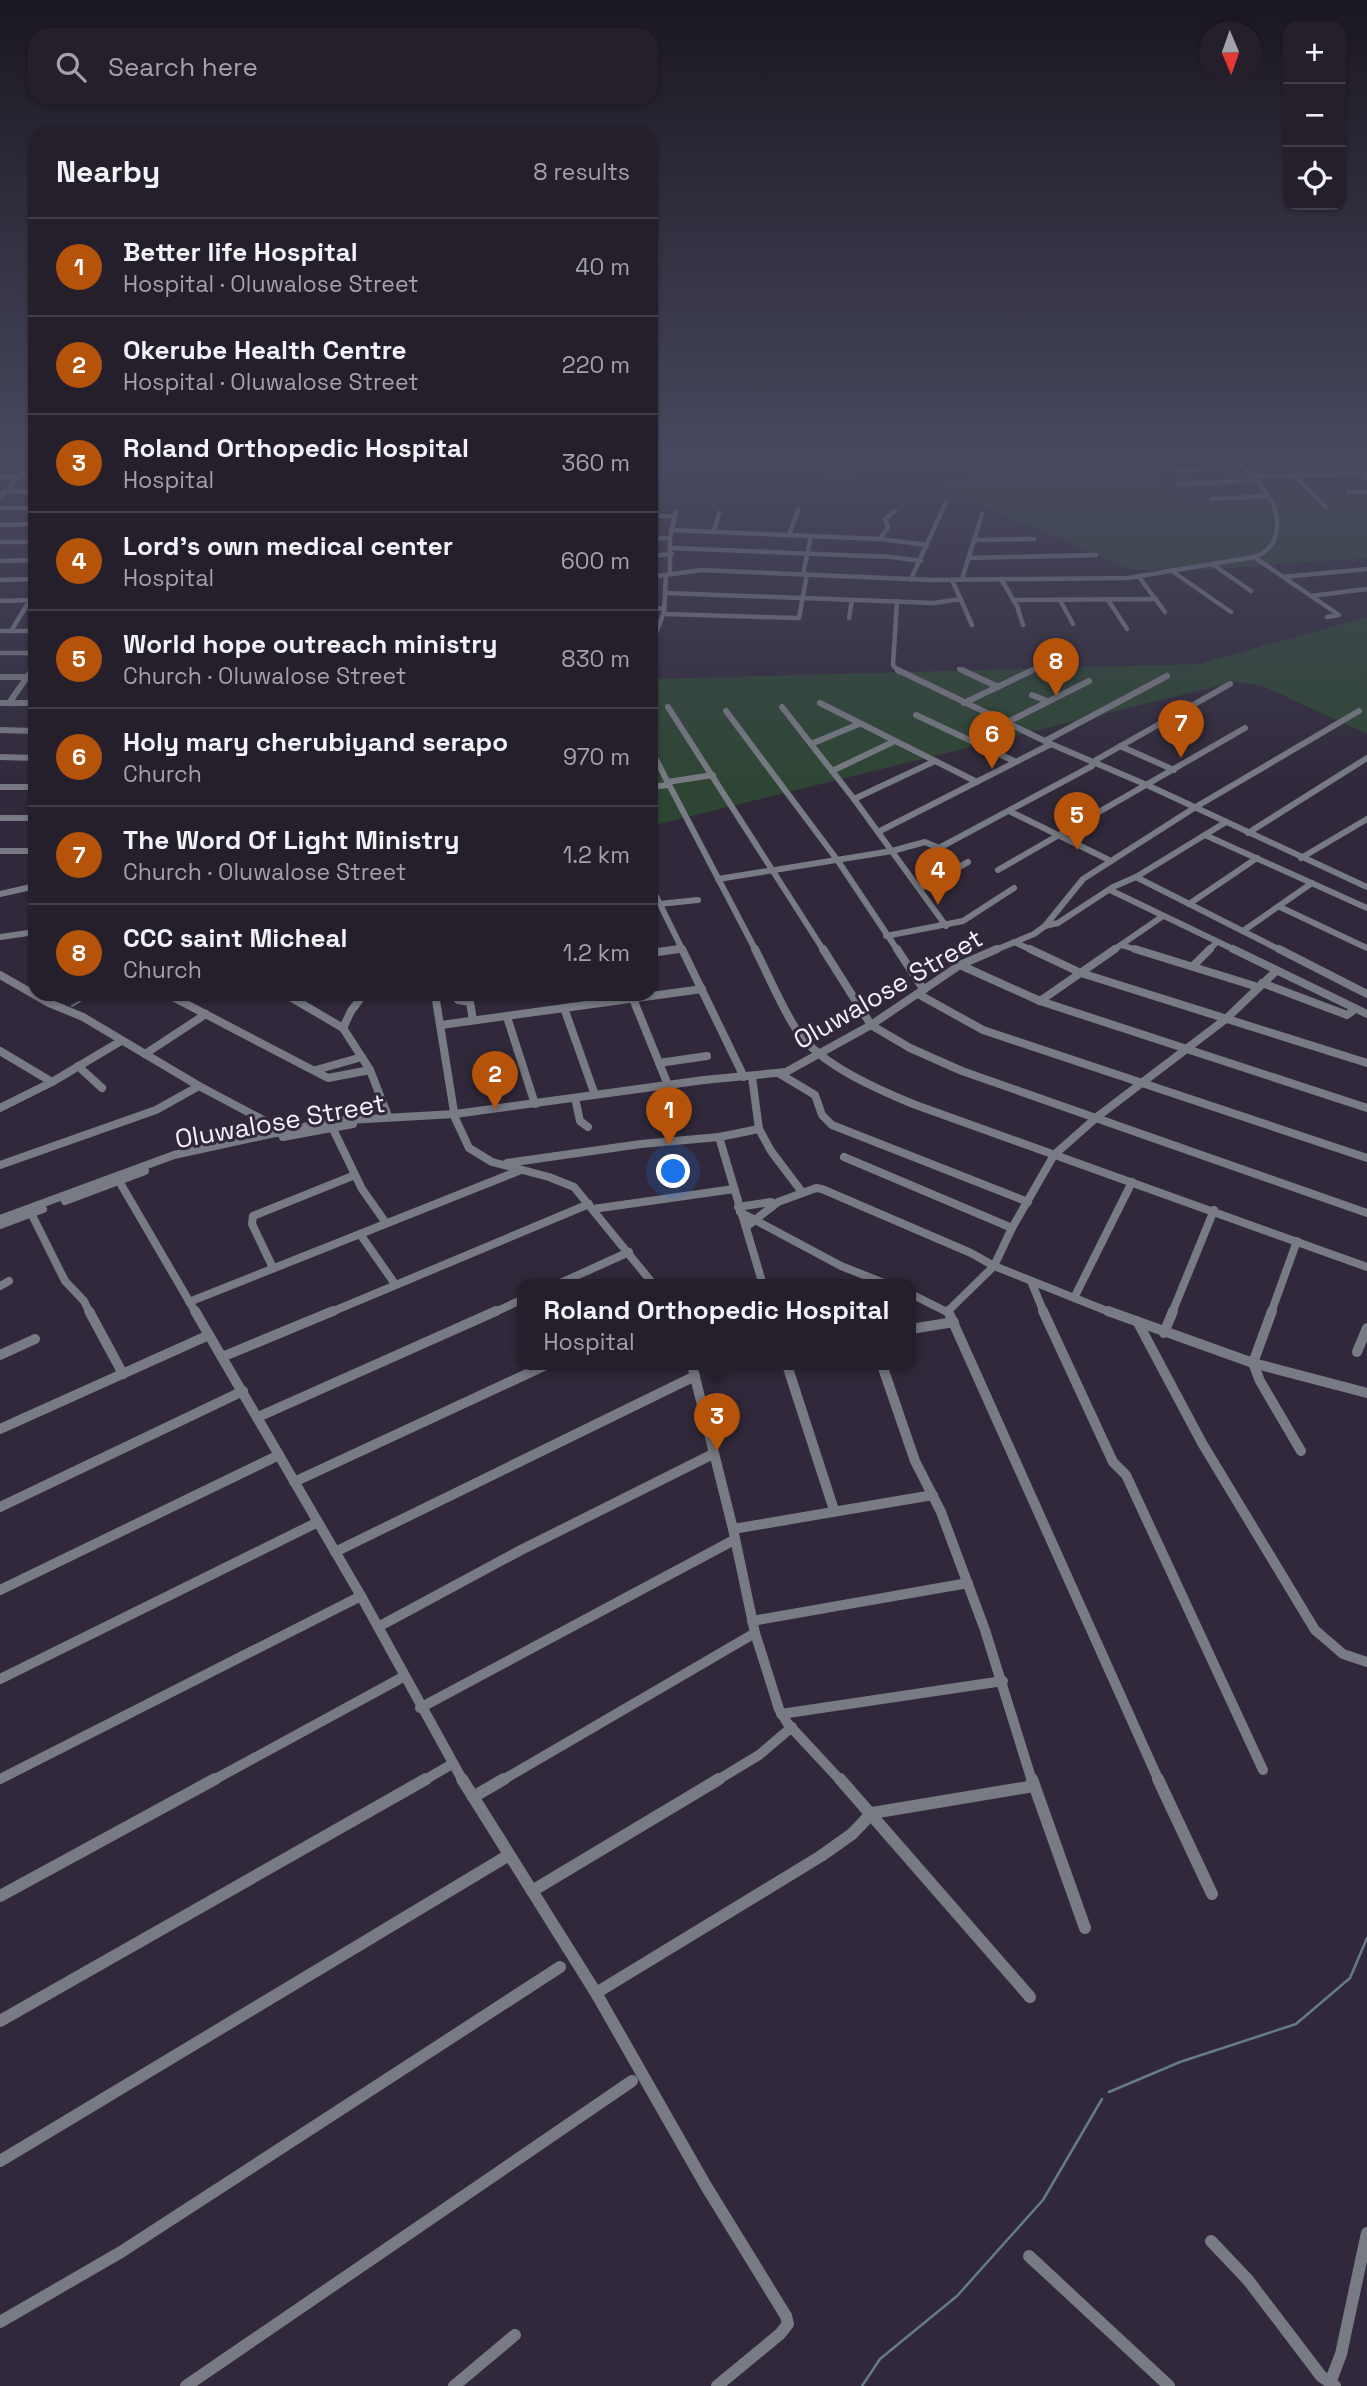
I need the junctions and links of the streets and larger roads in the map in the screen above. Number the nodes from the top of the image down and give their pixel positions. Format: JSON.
{"nodes":[{"id":1,"x":669,"y":567,"type":"edge"},
{"id":2,"x":806,"y":567,"type":"edge"},
{"id":3,"x":917,"y":567,"type":"edge"},
{"id":4,"x":966,"y":567,"type":"edge"},
{"id":5,"x":1192,"y":567,"type":"edge"},
{"id":6,"x":1217,"y":567,"type":"edge"},
{"id":7,"x":1269,"y":567,"type":"edge"},
{"id":8,"x":1367,"y":569,"type":"edge"},
{"id":9,"x":1171,"y":571,"type":"junction"},
{"id":10,"x":668,"y":574,"type":"junction"},
{"id":11,"x":805,"y":574,"type":"junction"},
{"id":12,"x":658,"y":576,"type":"edge"},
{"id":13,"x":1139,"y":577,"type":"junction"},
{"id":14,"x":1283,"y":577,"type":"junction"},
{"id":15,"x":28,"y":579,"type":"edge"},
{"id":16,"x":911,"y":579,"type":"junction"},
{"id":17,"x":962,"y":579,"type":"junction"},
{"id":18,"x":1001,"y":579,"type":"junction"},
{"id":19,"x":0,"y":580,"type":"edge"},
{"id":20,"x":952,"y":580,"type":"junction"},
{"id":21,"x":1367,"y":589,"type":"edge"},
{"id":22,"x":1251,"y":591,"type":"dead end"},
{"id":23,"x":667,"y":593,"type":"junction"},
{"id":24,"x":1311,"y":596,"type":"junction"},
{"id":25,"x":804,"y":597,"type":"junction"},
{"id":26,"x":961,"y":599,"type":"junction"},
{"id":27,"x":1156,"y":599,"type":"junction"},
{"id":28,"x":28,"y":600,"type":"edge"},
{"id":29,"x":852,"y":600,"type":"junction"},
{"id":30,"x":1013,"y":600,"type":"junction"},
{"id":31,"x":1060,"y":600,"type":"junction"},
{"id":32,"x":1108,"y":600,"type":"junction"},
{"id":33,"x":0,"y":601,"type":"edge"},
{"id":34,"x":897,"y":601,"type":"junction"},
{"id":35,"x":28,"y":607,"type":"edge"},
{"id":36,"x":658,"y":610,"type":"edge"},
{"id":37,"x":665,"y":611,"type":"junction"},
{"id":38,"x":1165,"y":612,"type":"dead end"},
{"id":39,"x":1231,"y":612,"type":"dead end"},
{"id":40,"x":1327,"y":617,"type":"dead end"},
{"id":41,"x":849,"y":618,"type":"dead end"},
{"id":42,"x":1073,"y":624,"type":"dead end"},
{"id":43,"x":972,"y":625,"type":"dead end"},
{"id":44,"x":1023,"y":625,"type":"dead end"},
{"id":45,"x":658,"y":629,"type":"edge"},
{"id":46,"x":1127,"y":629,"type":"dead end"},
{"id":47,"x":0,"y":631,"type":"edge"},
{"id":48,"x":10,"y":631,"type":"junction"},
{"id":49,"x":28,"y":631,"type":"edge"},
{"id":50,"x":0,"y":653,"type":"edge"},
{"id":51,"x":28,"y":653,"type":"edge"},
{"id":52,"x":1057,"y":659,"type":"dead end"},
{"id":53,"x":959,"y":669,"type":"dead end"},
{"id":54,"x":1167,"y":676,"type":"dead end"},
{"id":55,"x":0,"y":677,"type":"edge"},
{"id":56,"x":27,"y":677,"type":"joint"},
{"id":57,"x":1088,"y":681,"type":"dead end"},
{"id":58,"x":1230,"y":684,"type":"dead end"},
{"id":59,"x":998,"y":687,"type":"junction"},
{"id":60,"x":1032,"y":695,"type":"dead end"},
{"id":61,"x":1047,"y":701,"type":"junction"},
{"id":62,"x":964,"y":702,"type":"junction"},
{"id":63,"x":0,"y":703,"type":"edge"},
{"id":64,"x":9,"y":703,"type":"junction"},
{"id":65,"x":28,"y":703,"type":"edge"},
{"id":66,"x":820,"y":703,"type":"dead end"},
{"id":67,"x":667,"y":706,"type":"dead end"},
{"id":68,"x":782,"y":707,"type":"dead end"},
{"id":69,"x":726,"y":711,"type":"dead end"},
{"id":70,"x":1359,"y":711,"type":"dead end"},
{"id":71,"x":916,"y":715,"type":"dead end"},
{"id":72,"x":1006,"y":723,"type":"junction"},
{"id":73,"x":859,"y":724,"type":"junction"},
{"id":74,"x":1245,"y":729,"type":"dead end"},
{"id":75,"x":0,"y":730,"type":"edge"},
{"id":76,"x":28,"y":730,"type":"edge"},
{"id":77,"x":895,"y":741,"type":"junction"},
{"id":78,"x":1048,"y":743,"type":"junction"},
{"id":79,"x":811,"y":744,"type":"junction"},
{"id":80,"x":1120,"y":747,"type":"junction"},
{"id":81,"x":0,"y":757,"type":"edge"},
{"id":82,"x":28,"y":758,"type":"edge"},
{"id":83,"x":1367,"y":758,"type":"edge"},
{"id":84,"x":935,"y":761,"type":"junction"},
{"id":85,"x":1014,"y":761,"type":"junction"},
{"id":86,"x":1094,"y":763,"type":"junction"},
{"id":87,"x":658,"y":764,"type":"edge"},
{"id":88,"x":1174,"y":770,"type":"junction"},
{"id":89,"x":832,"y":771,"type":"junction"},
{"id":90,"x":713,"y":775,"type":"junction"},
{"id":91,"x":977,"y":782,"type":"junction"},
{"id":92,"x":668,"y":783,"type":"junction"},
{"id":93,"x":658,"y":785,"type":"edge"},
{"id":94,"x":1147,"y":785,"type":"junction"},
{"id":95,"x":0,"y":787,"type":"edge"},
{"id":96,"x":28,"y":787,"type":"edge"},
{"id":97,"x":854,"y":799,"type":"junction"},
{"id":98,"x":1194,"y":808,"type":"junction"},
{"id":99,"x":1011,"y":811,"type":"junction"},
{"id":100,"x":0,"y":818,"type":"edge"},
{"id":101,"x":28,"y":818,"type":"edge"},
{"id":102,"x":1367,"y":819,"type":"edge"},
{"id":103,"x":1226,"y":822,"type":"junction"},
{"id":104,"x":878,"y":832,"type":"junction"},
{"id":105,"x":1248,"y":832,"type":"junction"},
{"id":106,"x":1058,"y":835,"type":"junction"},
{"id":107,"x":1205,"y":835,"type":"junction"},
{"id":108,"x":0,"y":851,"type":"edge"},
{"id":109,"x":28,"y":851,"type":"edge"},
{"id":110,"x":892,"y":851,"type":"junction"},
{"id":111,"x":1257,"y":858,"type":"junction"},
{"id":112,"x":1301,"y":858,"type":"junction"},
{"id":113,"x":838,"y":861,"type":"junction"},
{"id":114,"x":1111,"y":861,"type":"junction"},
{"id":115,"x":968,"y":862,"type":"dead end"},
{"id":116,"x":774,"y":870,"type":"junction"},
{"id":117,"x":998,"y":870,"type":"dead end"},
{"id":118,"x":1136,"y":877,"type":"junction"},
{"id":119,"x":718,"y":879,"type":"junction"},
{"id":120,"x":1312,"y":883,"type":"junction"},
{"id":121,"x":1365,"y":884,"type":"edge"},
{"id":122,"x":28,"y":888,"type":"edge"},
{"id":123,"x":921,"y":888,"type":"junction"},
{"id":124,"x":1014,"y":888,"type":"dead end"},
{"id":125,"x":1110,"y":890,"type":"junction"},
{"id":126,"x":0,"y":894,"type":"edge"},
{"id":127,"x":698,"y":900,"type":"dead end"},
{"id":128,"x":659,"y":904,"type":"joint"},
{"id":129,"x":1189,"y":904,"type":"junction"},
{"id":130,"x":1280,"y":908,"type":"junction"},
{"id":131,"x":1367,"y":908,"type":"edge"},
{"id":132,"x":1163,"y":916,"type":"junction"},
{"id":133,"x":946,"y":926,"type":"junction"},
{"id":134,"x":1045,"y":926,"type":"junction"},
{"id":135,"x":1243,"y":932,"type":"junction"},
{"id":136,"x":28,"y":933,"type":"edge"},
{"id":137,"x":886,"y":936,"type":"junction"},
{"id":138,"x":0,"y":937,"type":"edge"},
{"id":139,"x":1014,"y":942,"type":"junction"},
{"id":140,"x":1216,"y":943,"type":"junction"},
{"id":141,"x":1121,"y":945,"type":"junction"},
{"id":142,"x":682,"y":948,"type":"junction"},
{"id":143,"x":1367,"y":948,"type":"edge"},
{"id":144,"x":658,"y":952,"type":"edge"},
{"id":145,"x":960,"y":965,"type":"junction"},
{"id":146,"x":1193,"y":966,"type":"junction"},
{"id":147,"x":1275,"y":972,"type":"junction"},
{"id":148,"x":1081,"y":973,"type":"junction"},
{"id":149,"x":0,"y":975,"type":"edge"},
{"id":150,"x":1260,"y":985,"type":"junction"},
{"id":151,"x":702,"y":989,"type":"junction"},
{"id":152,"x":28,"y":991,"type":"edge"},
{"id":153,"x":921,"y":992,"type":"junction"},
{"id":154,"x":1367,"y":994,"type":"edge"},
{"id":155,"x":658,"y":995,"type":"edge"},
{"id":156,"x":46,"y":1001,"type":"edge"},
{"id":157,"x":181,"y":1001,"type":"edge"},
{"id":158,"x":297,"y":1001,"type":"edge"},
{"id":159,"x":359,"y":1001,"type":"edge"},
{"id":160,"x":436,"y":1001,"type":"edge"},
{"id":161,"x":464,"y":1001,"type":"edge"},
{"id":162,"x":618,"y":1001,"type":"edge"},
{"id":163,"x":635,"y":1001,"type":"edge"},
{"id":164,"x":1040,"y":1001,"type":"junction"},
{"id":165,"x":564,"y":1008,"type":"junction"},
{"id":166,"x":1355,"y":1009,"type":"junction"},
{"id":167,"x":206,"y":1014,"type":"junction"},
{"id":168,"x":1367,"y":1014,"type":"edge"},
{"id":169,"x":507,"y":1017,"type":"junction"},
{"id":170,"x":1227,"y":1018,"type":"junction"},
{"id":171,"x":473,"y":1020,"type":"junction"},
{"id":172,"x":441,"y":1025,"type":"junction"},
{"id":173,"x":871,"y":1025,"type":"junction"},
{"id":174,"x":343,"y":1028,"type":"junction"},
{"id":175,"x":121,"y":1041,"type":"junction"},
{"id":176,"x":1187,"y":1049,"type":"junction"},
{"id":177,"x":0,"y":1051,"type":"edge"},
{"id":178,"x":145,"y":1054,"type":"junction"},
{"id":179,"x":820,"y":1054,"type":"junction"},
{"id":180,"x":707,"y":1056,"type":"dead end"},
{"id":181,"x":362,"y":1057,"type":"junction"},
{"id":182,"x":659,"y":1063,"type":"junction"},
{"id":183,"x":1367,"y":1063,"type":"edge"},
{"id":184,"x":78,"y":1066,"type":"junction"},
{"id":185,"x":316,"y":1070,"type":"junction"},
{"id":186,"x":370,"y":1070,"type":"junction"},
{"id":187,"x":780,"y":1073,"type":"junction"},
{"id":188,"x":748,"y":1077,"type":"junction"},
{"id":189,"x":52,"y":1082,"type":"junction"},
{"id":190,"x":1144,"y":1083,"type":"junction"},
{"id":191,"x":667,"y":1085,"type":"junction"},
{"id":192,"x":199,"y":1086,"type":"junction"},
{"id":193,"x":102,"y":1088,"type":"dead end"},
{"id":194,"x":595,"y":1096,"type":"junction"},
{"id":195,"x":575,"y":1100,"type":"junction"},
{"id":196,"x":535,"y":1104,"type":"junction"},
{"id":197,"x":0,"y":1108,"type":"edge"},
{"id":198,"x":1367,"y":1108,"type":"edge"},
{"id":199,"x":388,"y":1116,"type":"junction"},
{"id":200,"x":455,"y":1116,"type":"junction"},
{"id":201,"x":1097,"y":1117,"type":"junction"},
{"id":202,"x":332,"y":1127,"type":"junction"},
{"id":203,"x":588,"y":1127,"type":"dead end"},
{"id":204,"x":759,"y":1129,"type":"junction"},
{"id":205,"x":278,"y":1133,"type":"junction"},
{"id":206,"x":719,"y":1137,"type":"junction"},
{"id":207,"x":1054,"y":1155,"type":"junction"},
{"id":208,"x":844,"y":1157,"type":"dead end"},
{"id":209,"x":1367,"y":1158,"type":"edge"},
{"id":210,"x":500,"y":1163,"type":"junction"},
{"id":211,"x":0,"y":1165,"type":"edge"},
{"id":212,"x":521,"y":1170,"type":"junction"},
{"id":213,"x":355,"y":1175,"type":"junction"},
{"id":214,"x":119,"y":1181,"type":"junction"},
{"id":215,"x":1132,"y":1182,"type":"junction"},
{"id":216,"x":734,"y":1189,"type":"junction"},
{"id":217,"x":802,"y":1192,"type":"junction"},
{"id":218,"x":55,"y":1201,"type":"junction"},
{"id":219,"x":777,"y":1201,"type":"junction"},
{"id":220,"x":1028,"y":1202,"type":"junction"},
{"id":221,"x":591,"y":1206,"type":"junction"},
{"id":222,"x":739,"y":1209,"type":"junction"},
{"id":223,"x":1214,"y":1210,"type":"junction"},
{"id":224,"x":31,"y":1213,"type":"junction"},
{"id":225,"x":1367,"y":1213,"type":"edge"},
{"id":226,"x":0,"y":1219,"type":"edge"},
{"id":227,"x":753,"y":1219,"type":"junction"},
{"id":228,"x":386,"y":1223,"type":"junction"},
{"id":229,"x":0,"y":1225,"type":"edge"},
{"id":230,"x":746,"y":1227,"type":"junction"},
{"id":231,"x":1012,"y":1228,"type":"junction"},
{"id":232,"x":360,"y":1234,"type":"junction"},
{"id":233,"x":1297,"y":1241,"type":"junction"},
{"id":234,"x":629,"y":1252,"type":"junction"},
{"id":235,"x":994,"y":1266,"type":"junction"},
{"id":236,"x":1367,"y":1267,"type":"edge"},
{"id":237,"x":273,"y":1268,"type":"junction"},
{"id":238,"x":569,"y":1279,"type":"edge"},
{"id":239,"x":649,"y":1279,"type":"edge"},
{"id":240,"x":761,"y":1279,"type":"edge"},
{"id":241,"x":874,"y":1279,"type":"edge"},
{"id":242,"x":9,"y":1281,"type":"dead end"},
{"id":243,"x":1031,"y":1281,"type":"junction"},
{"id":244,"x":395,"y":1284,"type":"junction"},
{"id":245,"x":0,"y":1286,"type":"edge"},
{"id":246,"x":916,"y":1296,"type":"edge"},
{"id":247,"x":1075,"y":1296,"type":"junction"},
{"id":248,"x":189,"y":1302,"type":"junction"},
{"id":249,"x":517,"y":1302,"type":"edge"},
{"id":250,"x":948,"y":1311,"type":"junction"},
{"id":251,"x":1137,"y":1321,"type":"junction"},
{"id":252,"x":954,"y":1322,"type":"junction"},
{"id":253,"x":916,"y":1328,"type":"edge"},
{"id":254,"x":1367,"y":1328,"type":"edge"},
{"id":255,"x":1164,"y":1332,"type":"junction"},
{"id":256,"x":209,"y":1335,"type":"junction"},
{"id":257,"x":34,"y":1339,"type":"dead end"},
{"id":258,"x":1357,"y":1352,"type":"dead end"},
{"id":259,"x":0,"y":1355,"type":"edge"},
{"id":260,"x":222,"y":1357,"type":"junction"},
{"id":261,"x":1253,"y":1363,"type":"junction"},
{"id":262,"x":535,"y":1370,"type":"edge"},
{"id":263,"x":789,"y":1370,"type":"edge"},
{"id":264,"x":884,"y":1370,"type":"edge"},
{"id":265,"x":694,"y":1371,"type":"edge"},
{"id":266,"x":123,"y":1374,"type":"junction"},
{"id":267,"x":243,"y":1391,"type":"junction"},
{"id":268,"x":1367,"y":1393,"type":"edge"},
{"id":269,"x":258,"y":1417,"type":"junction"},
{"id":270,"x":0,"y":1429,"type":"edge"},
{"id":271,"x":1301,"y":1451,"type":"dead end"},
{"id":272,"x":713,"y":1454,"type":"junction"},
{"id":273,"x":279,"y":1455,"type":"junction"},
{"id":274,"x":294,"y":1482,"type":"junction"},
{"id":275,"x":933,"y":1495,"type":"junction"},
{"id":276,"x":0,"y":1507,"type":"edge"},
{"id":277,"x":834,"y":1510,"type":"junction"},
{"id":278,"x":317,"y":1523,"type":"junction"},
{"id":279,"x":734,"y":1535,"type":"junction"},
{"id":280,"x":334,"y":1552,"type":"junction"},
{"id":281,"x":968,"y":1583,"type":"junction"},
{"id":282,"x":0,"y":1590,"type":"edge"},
{"id":283,"x":360,"y":1596,"type":"junction"},
{"id":284,"x":752,"y":1621,"type":"junction"},
{"id":285,"x":378,"y":1627,"type":"junction"},
{"id":286,"x":755,"y":1633,"type":"junction"},
{"id":287,"x":1367,"y":1661,"type":"edge"},
{"id":288,"x":403,"y":1677,"type":"junction"},
{"id":289,"x":0,"y":1679,"type":"edge"},
{"id":290,"x":1003,"y":1681,"type":"junction"},
{"id":291,"x":420,"y":1708,"type":"junction"},
{"id":292,"x":781,"y":1714,"type":"junction"},
{"id":293,"x":792,"y":1727,"type":"junction"},
{"id":294,"x":452,"y":1764,"type":"junction"},
{"id":295,"x":1263,"y":1770,"type":"dead end"},
{"id":296,"x":0,"y":1779,"type":"edge"},
{"id":297,"x":1034,"y":1786,"type":"junction"},
{"id":298,"x":473,"y":1797,"type":"junction"},
{"id":299,"x":872,"y":1813,"type":"junction"},
{"id":300,"x":509,"y":1855,"type":"junction"},
{"id":301,"x":532,"y":1891,"type":"junction"},
{"id":302,"x":1212,"y":1894,"type":"dead end"},
{"id":303,"x":0,"y":1896,"type":"edge"},
{"id":304,"x":1085,"y":1928,"type":"dead end"},
{"id":305,"x":560,"y":1967,"type":"dead end"},
{"id":306,"x":596,"y":1993,"type":"junction"},
{"id":307,"x":1030,"y":1997,"type":"dead end"},
{"id":308,"x":0,"y":2021,"type":"edge"},
{"id":309,"x":632,"y":2081,"type":"dead end"},
{"id":310,"x":0,"y":2161,"type":"edge"},
{"id":311,"x":1367,"y":2232,"type":"edge"},
{"id":312,"x":1211,"y":2241,"type":"dead end"},
{"id":313,"x":1029,"y":2256,"type":"dead end"},
{"id":314,"x":0,"y":2322,"type":"edge"},
{"id":315,"x":515,"y":2335,"type":"dead end"},
{"id":316,"x":1333,"y":2384,"type":"edge"},
{"id":317,"x":186,"y":2386,"type":"edge"},
{"id":318,"x":454,"y":2386,"type":"edge"},
{"id":319,"x":717,"y":2386,"type":"edge"},
{"id":320,"x":1169,"y":2386,"type":"edge"}],
"edges":[{"from":1,"to":10,"type":"street"},
{"from":2,"to":11,"type":"street"},
{"from":3,"to":16,"type":"street"},
{"from":4,"to":17,"type":"street"},
{"from":5,"to":9,"type":"street"},
{"from":6,"to":22,"type":"street"},
{"from":7,"to":14,"type":"street"},
{"from":8,"to":14,"type":"street"},
{"from":9,"to":13,"type":"street"},
{"from":9,"to":39,"type":"street"},
{"from":10,"to":11,"type":"street"},
{"from":10,"to":12,"type":"street"},
{"from":10,"to":23,"type":"street"},
{"from":11,"to":16,"type":"street"},
{"from":11,"to":25,"type":"street"},
{"from":13,"to":18,"type":"street"},
{"from":13,"to":27,"type":"street"},
{"from":14,"to":24,"type":"street"},
{"from":15,"to":19,"type":"street"},
{"from":16,"to":20,"type":"street"},
{"from":17,"to":18,"type":"street"},
{"from":17,"to":20,"type":"street"},
{"from":18,"to":30,"type":"street"},
{"from":20,"to":26,"type":"street"},
{"from":21,"to":24,"type":"street"},
{"from":23,"to":25,"type":"street"},
{"from":23,"to":37,"type":"street"},
{"from":24,"to":40,"type":"street"},
{"from":25,"to":29,"type":"street"},
{"from":25,"to":37,"type":"street"},
{"from":26,"to":34,"type":"street"},
{"from":26,"to":43,"type":"street"},
{"from":27,"to":32,"type":"street"},
{"from":27,"to":38,"type":"street"},
{"from":28,"to":33,"type":"street"},
{"from":29,"to":34,"type":"street"},
{"from":29,"to":41,"type":"street"},
{"from":30,"to":31,"type":"street"},
{"from":30,"to":44,"type":"street"},
{"from":31,"to":32,"type":"street"},
{"from":31,"to":42,"type":"street"},
{"from":32,"to":46,"type":"street"},
{"from":34,"to":62,"type":"street"},
{"from":35,"to":48,"type":"street"},
{"from":36,"to":37,"type":"street"},
{"from":37,"to":45,"type":"street"},
{"from":47,"to":48,"type":"street"},
{"from":48,"to":49,"type":"street"},
{"from":50,"to":51,"type":"street"},
{"from":52,"to":59,"type":"street"},
{"from":53,"to":59,"type":"street"},
{"from":54,"to":78,"type":"street"},
{"from":55,"to":56,"type":"street"},
{"from":56,"to":64,"type":"street"},
{"from":57,"to":61,"type":"street"},
{"from":58,"to":80,"type":"street"},
{"from":59,"to":62,"type":"street"},
{"from":60,"to":61,"type":"street"},
{"from":61,"to":72,"type":"street"},
{"from":62,"to":72,"type":"street"},
{"from":63,"to":64,"type":"street"},
{"from":64,"to":65,"type":"street"},
{"from":66,"to":73,"type":"street"},
{"from":67,"to":90,"type":"street"},
{"from":68,"to":79,"type":"street"},
{"from":69,"to":113,"type":"street"},
{"from":70,"to":98,"type":"street","name":"Oluwalose Street"},
{"from":71,"to":85,"type":"street"},
{"from":72,"to":78,"type":"street"},
{"from":73,"to":77,"type":"street"},
{"from":73,"to":79,"type":"street"},
{"from":74,"to":88,"type":"street"},
{"from":75,"to":76,"type":"street"},
{"from":77,"to":84,"type":"street"},
{"from":77,"to":89,"type":"street"},
{"from":78,"to":85,"type":"street"},
{"from":78,"to":86,"type":"street"},
{"from":79,"to":89,"type":"street"},
{"from":80,"to":86,"type":"street"},
{"from":80,"to":88,"type":"street"},
{"from":81,"to":82,"type":"street"},
{"from":83,"to":105,"type":"street"},
{"from":84,"to":91,"type":"street"},
{"from":84,"to":97,"type":"street"},
{"from":85,"to":91,"type":"street"},
{"from":86,"to":94,"type":"street"},
{"from":86,"to":99,"type":"street"},
{"from":87,"to":92,"type":"street"},
{"from":88,"to":94,"type":"street"},
{"from":89,"to":97,"type":"street"},
{"from":90,"to":92,"type":"street"},
{"from":90,"to":116,"type":"street"},
{"from":91,"to":104,"type":"street"},
{"from":92,"to":93,"type":"street"},
{"from":92,"to":119,"type":"street"},
{"from":94,"to":98,"type":"street"},
{"from":94,"to":106,"type":"street"},
{"from":95,"to":96,"type":"street"},
{"from":97,"to":104,"type":"street"},
{"from":98,"to":103,"type":"street"},
{"from":98,"to":114,"type":"street","name":"Oluwalose Street"},
{"from":99,"to":106,"type":"street"},
{"from":99,"to":110,"type":"street"},
{"from":100,"to":101,"type":"street"},
{"from":102,"to":112,"type":"street"},
{"from":103,"to":105,"type":"street"},
{"from":103,"to":107,"type":"street"},
{"from":104,"to":110,"type":"street"},
{"from":105,"to":112,"type":"street"},
{"from":106,"to":114,"type":"street"},
{"from":106,"to":117,"type":"street"},
{"from":107,"to":111,"type":"street"},
{"from":107,"to":118,"type":"street"},
{"from":108,"to":109,"type":"street"},
{"from":110,"to":113,"type":"street"},
{"from":110,"to":123,"type":"street"},
{"from":111,"to":120,"type":"street"},
{"from":111,"to":129,"type":"street"},
{"from":112,"to":121,"type":"street"},
{"from":113,"to":116,"type":"street"},
{"from":113,"to":137,"type":"street"},
{"from":114,"to":134,"type":"street","name":"Oluwalose Street"},
{"from":115,"to":123,"type":"street"},
{"from":116,"to":119,"type":"street"},
{"from":116,"to":173,"type":"street"},
{"from":118,"to":125,"type":"street"},
{"from":118,"to":129,"type":"street"},
{"from":119,"to":179,"type":"street"},
{"from":120,"to":130,"type":"street"},
{"from":120,"to":131,"type":"street"},
{"from":122,"to":126,"type":"street"},
{"from":123,"to":133,"type":"street"},
{"from":124,"to":133,"type":"street"},
{"from":125,"to":132,"type":"street"},
{"from":125,"to":134,"type":"street"},
{"from":127,"to":128,"type":"street"},
{"from":128,"to":142,"type":"street"},
{"from":129,"to":135,"type":"street"},
{"from":130,"to":135,"type":"street"},
{"from":130,"to":143,"type":"street"},
{"from":132,"to":140,"type":"street"},
{"from":132,"to":141,"type":"street"},
{"from":133,"to":137,"type":"street"},
{"from":134,"to":139,"type":"street","name":"Oluwalose Street"},
{"from":135,"to":154,"type":"street"},
{"from":136,"to":138,"type":"street"},
{"from":137,"to":153,"type":"street"},
{"from":139,"to":145,"type":"street","name":"Oluwalose Street"},
{"from":139,"to":148,"type":"street"},
{"from":140,"to":146,"type":"street"},
{"from":140,"to":147,"type":"street"},
{"from":141,"to":146,"type":"street"},
{"from":141,"to":148,"type":"street"},
{"from":142,"to":144,"type":"street"},
{"from":142,"to":151,"type":"street"},
{"from":145,"to":153,"type":"street","name":"Oluwalose Street"},
{"from":145,"to":164,"type":"street"},
{"from":146,"to":150,"type":"street"},
{"from":147,"to":150,"type":"street"},
{"from":147,"to":166,"type":"street"},
{"from":148,"to":164,"type":"street"},
{"from":148,"to":170,"type":"street"},
{"from":149,"to":152,"type":"street"},
{"from":150,"to":166,"type":"street"},
{"from":150,"to":170,"type":"street"},
{"from":151,"to":155,"type":"street"},
{"from":151,"to":188,"type":"street"},
{"from":153,"to":173,"type":"street","name":"Oluwalose Street"},
{"from":153,"to":190,"type":"street"},
{"from":156,"to":175,"type":"street"},
{"from":157,"to":167,"type":"street"},
{"from":158,"to":174,"type":"street"},
{"from":159,"to":174,"type":"street"},
{"from":160,"to":172,"type":"street"},
{"from":161,"to":171,"type":"street"},
{"from":162,"to":165,"type":"street"},
{"from":163,"to":182,"type":"street"},
{"from":164,"to":176,"type":"street"},
{"from":165,"to":169,"type":"street"},
{"from":165,"to":194,"type":"street"},
{"from":166,"to":168,"type":"street"},
{"from":167,"to":178,"type":"street"},
{"from":167,"to":185,"type":"street"},
{"from":169,"to":171,"type":"street"},
{"from":169,"to":196,"type":"street"},
{"from":170,"to":176,"type":"street"},
{"from":170,"to":183,"type":"street"},
{"from":171,"to":172,"type":"street"},
{"from":172,"to":200,"type":"street"},
{"from":173,"to":179,"type":"street","name":"Oluwalose Street"},
{"from":173,"to":201,"type":"street"},
{"from":174,"to":181,"type":"street"},
{"from":175,"to":178,"type":"street"},
{"from":175,"to":184,"type":"street"},
{"from":176,"to":190,"type":"street"},
{"from":176,"to":198,"type":"street"},
{"from":177,"to":189,"type":"street"},
{"from":178,"to":192,"type":"street"},
{"from":179,"to":187,"type":"street","name":"Oluwalose Street"},
{"from":179,"to":207,"type":"street"},
{"from":180,"to":182,"type":"street"},
{"from":181,"to":185,"type":"street"},
{"from":181,"to":186,"type":"street"},
{"from":182,"to":191,"type":"street"},
{"from":184,"to":189,"type":"street"},
{"from":184,"to":193,"type":"street"},
{"from":185,"to":186,"type":"street"},
{"from":186,"to":199,"type":"street"},
{"from":187,"to":188,"type":"street","name":"Oluwalose Street"},
{"from":187,"to":220,"type":"street"},
{"from":188,"to":191,"type":"street","name":"Oluwalose Street"},
{"from":188,"to":195,"type":"street","name":"Oluwalose Street"},
{"from":188,"to":204,"type":"street"},
{"from":189,"to":197,"type":"street"},
{"from":190,"to":201,"type":"street"},
{"from":190,"to":209,"type":"street"},
{"from":191,"to":194,"type":"street","name":"Oluwalose Street"},
{"from":192,"to":205,"type":"street"},
{"from":192,"to":211,"type":"street"},
{"from":194,"to":195,"type":"street","name":"Oluwalose Street"},
{"from":195,"to":196,"type":"street","name":"Oluwalose Street"},
{"from":195,"to":200,"type":"street","name":"Oluwalose Street"},
{"from":195,"to":203,"type":"street"},
{"from":196,"to":200,"type":"street","name":"Oluwalose Street"},
{"from":199,"to":200,"type":"street","name":"Oluwalose Street"},
{"from":199,"to":205,"type":"street","name":"Oluwalose Street"},
{"from":200,"to":202,"type":"street","name":"Oluwalose Street"},
{"from":200,"to":210,"type":"street"},
{"from":201,"to":207,"type":"street"},
{"from":201,"to":225,"type":"street"},
{"from":202,"to":213,"type":"street"},
{"from":202,"to":214,"type":"street","name":"Oluwalose Street"},
{"from":204,"to":206,"type":"street"},
{"from":204,"to":217,"type":"street"},
{"from":205,"to":218,"type":"street","name":"Oluwalose Street"},
{"from":206,"to":210,"type":"street"},
{"from":206,"to":216,"type":"street"},
{"from":207,"to":215,"type":"street"},
{"from":207,"to":220,"type":"street"},
{"from":208,"to":231,"type":"street"},
{"from":210,"to":212,"type":"street"},
{"from":212,"to":221,"type":"street"},
{"from":212,"to":228,"type":"street"},
{"from":213,"to":228,"type":"street"},
{"from":213,"to":237,"type":"street"},
{"from":214,"to":218,"type":"street","name":"Oluwalose Street"},
{"from":214,"to":248,"type":"street"},
{"from":215,"to":223,"type":"street"},
{"from":215,"to":247,"type":"street"},
{"from":216,"to":221,"type":"street"},
{"from":216,"to":222,"type":"street"},
{"from":217,"to":219,"type":"street"},
{"from":217,"to":235,"type":"street"},
{"from":218,"to":224,"type":"street","name":"Oluwalose Street"},
{"from":218,"to":226,"type":"street","name":"Oluwalose Street"},
{"from":219,"to":222,"type":"street"},
{"from":219,"to":227,"type":"street"},
{"from":220,"to":231,"type":"street"},
{"from":221,"to":234,"type":"street"},
{"from":221,"to":244,"type":"street"},
{"from":222,"to":227,"type":"street"},
{"from":222,"to":230,"type":"street"},
{"from":223,"to":233,"type":"street"},
{"from":223,"to":255,"type":"street"},
{"from":224,"to":229,"type":"street","name":"Oluwalose Street"},
{"from":224,"to":266,"type":"street"},
{"from":227,"to":230,"type":"street"},
{"from":227,"to":241,"type":"street"},
{"from":228,"to":232,"type":"street"},
{"from":230,"to":240,"type":"street"},
{"from":231,"to":235,"type":"street"},
{"from":232,"to":237,"type":"street"},
{"from":232,"to":244,"type":"street"},
{"from":233,"to":236,"type":"street"},
{"from":233,"to":261,"type":"street"},
{"from":234,"to":238,"type":"street"},
{"from":234,"to":239,"type":"street"},
{"from":235,"to":243,"type":"street"},
{"from":235,"to":250,"type":"street"},
{"from":237,"to":248,"type":"street"},
{"from":242,"to":245,"type":"street"},
{"from":243,"to":247,"type":"street"},
{"from":243,"to":295,"type":"street"},
{"from":244,"to":260,"type":"street"},
{"from":246,"to":250,"type":"street"},
{"from":247,"to":251,"type":"street"},
{"from":248,"to":256,"type":"street"},
{"from":249,"to":269,"type":"street"},
{"from":250,"to":252,"type":"street"},
{"from":251,"to":255,"type":"street"},
{"from":251,"to":287,"type":"street"},
{"from":252,"to":253,"type":"street"},
{"from":252,"to":302,"type":"street"},
{"from":254,"to":258,"type":"street"},
{"from":255,"to":261,"type":"street"},
{"from":256,"to":260,"type":"street"},
{"from":256,"to":266,"type":"street"},
{"from":257,"to":259,"type":"street"},
{"from":260,"to":267,"type":"street"},
{"from":261,"to":268,"type":"street"},
{"from":261,"to":271,"type":"street"},
{"from":262,"to":274,"type":"street"},
{"from":263,"to":277,"type":"street"},
{"from":264,"to":275,"type":"street"},
{"from":265,"to":272,"type":"street"},
{"from":265,"to":280,"type":"street"},
{"from":266,"to":270,"type":"street"},
{"from":267,"to":269,"type":"street"},
{"from":267,"to":276,"type":"street"},
{"from":269,"to":273,"type":"street"},
{"from":272,"to":279,"type":"street"},
{"from":272,"to":285,"type":"street"},
{"from":273,"to":274,"type":"street"},
{"from":273,"to":282,"type":"street"},
{"from":274,"to":278,"type":"street"},
{"from":275,"to":277,"type":"street"},
{"from":275,"to":281,"type":"street"},
{"from":277,"to":279,"type":"street"},
{"from":278,"to":280,"type":"street"},
{"from":278,"to":289,"type":"street"},
{"from":279,"to":284,"type":"street"},
{"from":279,"to":291,"type":"street"},
{"from":280,"to":283,"type":"street"},
{"from":281,"to":284,"type":"street"},
{"from":281,"to":290,"type":"street"},
{"from":283,"to":285,"type":"street"},
{"from":283,"to":296,"type":"street"},
{"from":284,"to":286,"type":"street"},
{"from":285,"to":288,"type":"street"},
{"from":286,"to":292,"type":"street"},
{"from":286,"to":298,"type":"street"},
{"from":288,"to":291,"type":"street"},
{"from":288,"to":303,"type":"street"},
{"from":290,"to":292,"type":"street"},
{"from":290,"to":297,"type":"street"},
{"from":291,"to":294,"type":"street"},
{"from":292,"to":293,"type":"street"},
{"from":293,"to":299,"type":"street"},
{"from":293,"to":301,"type":"street"},
{"from":294,"to":298,"type":"street"},
{"from":294,"to":308,"type":"street"},
{"from":297,"to":299,"type":"street"},
{"from":297,"to":304,"type":"street"},
{"from":298,"to":300,"type":"street"},
{"from":299,"to":306,"type":"street"},
{"from":299,"to":307,"type":"street"},
{"from":300,"to":301,"type":"street"},
{"from":300,"to":310,"type":"street"},
{"from":301,"to":306,"type":"street"},
{"from":305,"to":314,"type":"street"},
{"from":306,"to":319,"type":"street"},
{"from":309,"to":317,"type":"street"},
{"from":311,"to":316,"type":"street"},
{"from":312,"to":316,"type":"street"},
{"from":313,"to":320,"type":"street"},
{"from":315,"to":318,"type":"street"}]}
